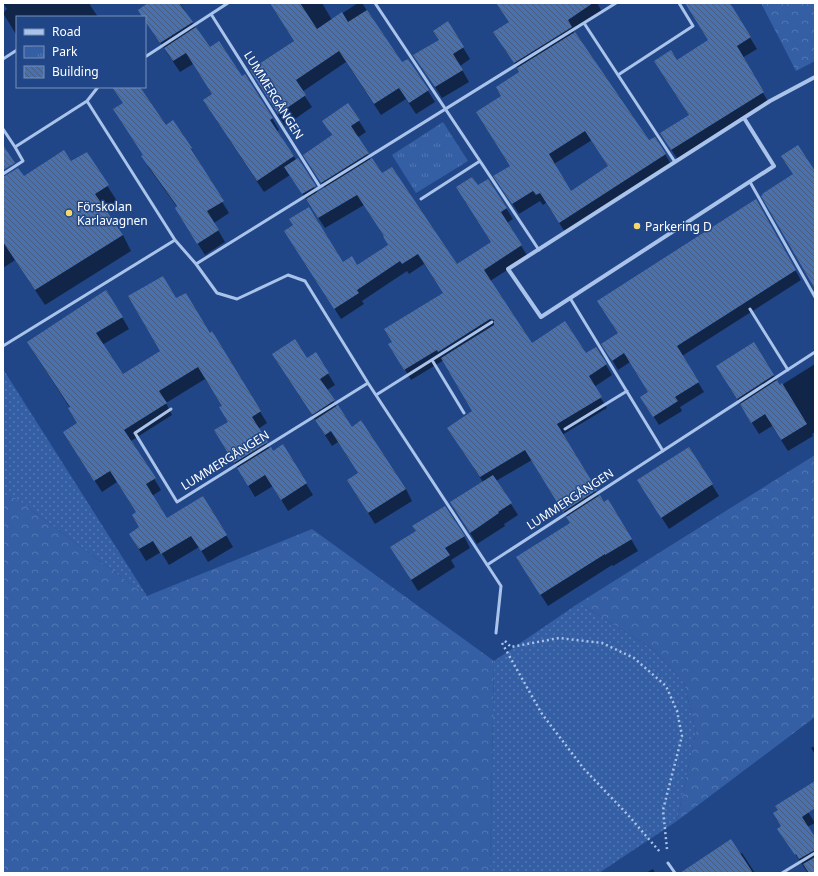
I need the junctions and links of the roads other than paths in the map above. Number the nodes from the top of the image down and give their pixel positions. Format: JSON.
{"nodes":[{"id":1,"x":228,"y":3,"type":"edge"},
{"id":2,"x":375,"y":3,"type":"edge"},
{"id":3,"x":616,"y":3,"type":"edge"},
{"id":4,"x":679,"y":3,"type":"edge"},
{"id":5,"x":211,"y":14,"type":"junction"},
{"id":6,"x":584,"y":23,"type":"junction"},
{"id":7,"x":16,"y":51,"type":"edge"},
{"id":8,"x":146,"y":56,"type":"edge"},
{"id":9,"x":3,"y":59,"type":"edge"},
{"id":10,"x":618,"y":75,"type":"junction"},
{"id":11,"x":815,"y":77,"type":"edge"},
{"id":12,"x":97,"y":88,"type":"edge"},
{"id":13,"x":87,"y":101,"type":"junction"},
{"id":14,"x":445,"y":109,"type":"junction"},
{"id":15,"x":744,"y":118,"type":"junction"},
{"id":16,"x":3,"y":129,"type":"edge"},
{"id":17,"x":15,"y":147,"type":"junction"},
{"id":18,"x":480,"y":161,"type":"junction"},
{"id":19,"x":675,"y":162,"type":"junction"},
{"id":20,"x":3,"y":174,"type":"edge"},
{"id":21,"x":750,"y":182,"type":"junction"},
{"id":22,"x":320,"y":187,"type":"junction"},
{"id":23,"x":421,"y":199,"type":"dead end"},
{"id":24,"x":175,"y":240,"type":"junction"},
{"id":25,"x":539,"y":250,"type":"junction"},
{"id":26,"x":196,"y":264,"type":"junction"},
{"id":27,"x":815,"y":297,"type":"edge"},
{"id":28,"x":570,"y":298,"type":"junction"},
{"id":29,"x":750,"y":308,"type":"dead end"},
{"id":30,"x":492,"y":322,"type":"dead end"},
{"id":31,"x":3,"y":346,"type":"edge"},
{"id":32,"x":815,"y":352,"type":"edge"},
{"id":33,"x":432,"y":360,"type":"junction"},
{"id":34,"x":788,"y":370,"type":"junction"},
{"id":35,"x":368,"y":383,"type":"junction"},
{"id":36,"x":627,"y":391,"type":"junction"},
{"id":37,"x":376,"y":395,"type":"junction"},
{"id":38,"x":171,"y":409,"type":"dead end"},
{"id":39,"x":464,"y":412,"type":"dead end"},
{"id":40,"x":565,"y":429,"type":"dead end"},
{"id":41,"x":663,"y":451,"type":"junction"},
{"id":42,"x":487,"y":565,"type":"junction"},
{"id":43,"x":496,"y":633,"type":"road end"},
{"id":44,"x":815,"y":853,"type":"edge"},
{"id":45,"x":668,"y":863,"type":"road end"},
{"id":46,"x":675,"y":873,"type":"edge"},
{"id":47,"x":782,"y":873,"type":"edge"}],
"edges":[{"from":1,"to":5,"type":"lane"},
{"from":2,"to":14,"type":"lane"},
{"from":3,"to":6,"type":"lane"},
{"from":4,"to":10,"type":"lane"},
{"from":5,"to":8,"type":"lane"},
{"from":5,"to":22,"type":"lane","name":"LUMMERGÅNGEN"},
{"from":6,"to":10,"type":"lane"},
{"from":6,"to":14,"type":"lane"},
{"from":7,"to":9,"type":"lane"},
{"from":10,"to":19,"type":"lane"},
{"from":11,"to":15,"type":"street"},
{"from":12,"to":13,"type":"lane"},
{"from":13,"to":17,"type":"lane"},
{"from":13,"to":24,"type":"lane"},
{"from":14,"to":18,"type":"lane"},
{"from":14,"to":22,"type":"lane"},
{"from":15,"to":19,"type":"street"},
{"from":15,"to":21,"type":"street"},
{"from":16,"to":17,"type":"lane"},
{"from":17,"to":20,"type":"lane"},
{"from":18,"to":23,"type":"lane"},
{"from":18,"to":25,"type":"lane"},
{"from":19,"to":25,"type":"street"},
{"from":21,"to":27,"type":"lane"},
{"from":21,"to":28,"type":"street"},
{"from":22,"to":26,"type":"lane"},
{"from":24,"to":26,"type":"lane"},
{"from":24,"to":31,"type":"lane"},
{"from":25,"to":28,"type":"street"},
{"from":26,"to":35,"type":"lane"},
{"from":28,"to":36,"type":"lane"},
{"from":29,"to":34,"type":"lane"},
{"from":30,"to":33,"type":"lane"},
{"from":32,"to":34,"type":"lane","name":"LUMMERGÅNGEN"},
{"from":33,"to":37,"type":"lane"},
{"from":33,"to":39,"type":"lane"},
{"from":34,"to":41,"type":"lane","name":"LUMMERGÅNGEN"},
{"from":35,"to":37,"type":"lane"},
{"from":35,"to":38,"type":"lane","name":"LUMMERGÅNGEN"},
{"from":36,"to":40,"type":"lane"},
{"from":36,"to":41,"type":"lane"},
{"from":37,"to":42,"type":"lane"},
{"from":41,"to":42,"type":"lane","name":"LUMMERGÅNGEN"},
{"from":42,"to":43,"type":"lane"},
{"from":44,"to":47,"type":"lane"},
{"from":45,"to":46,"type":"lane"}]}
